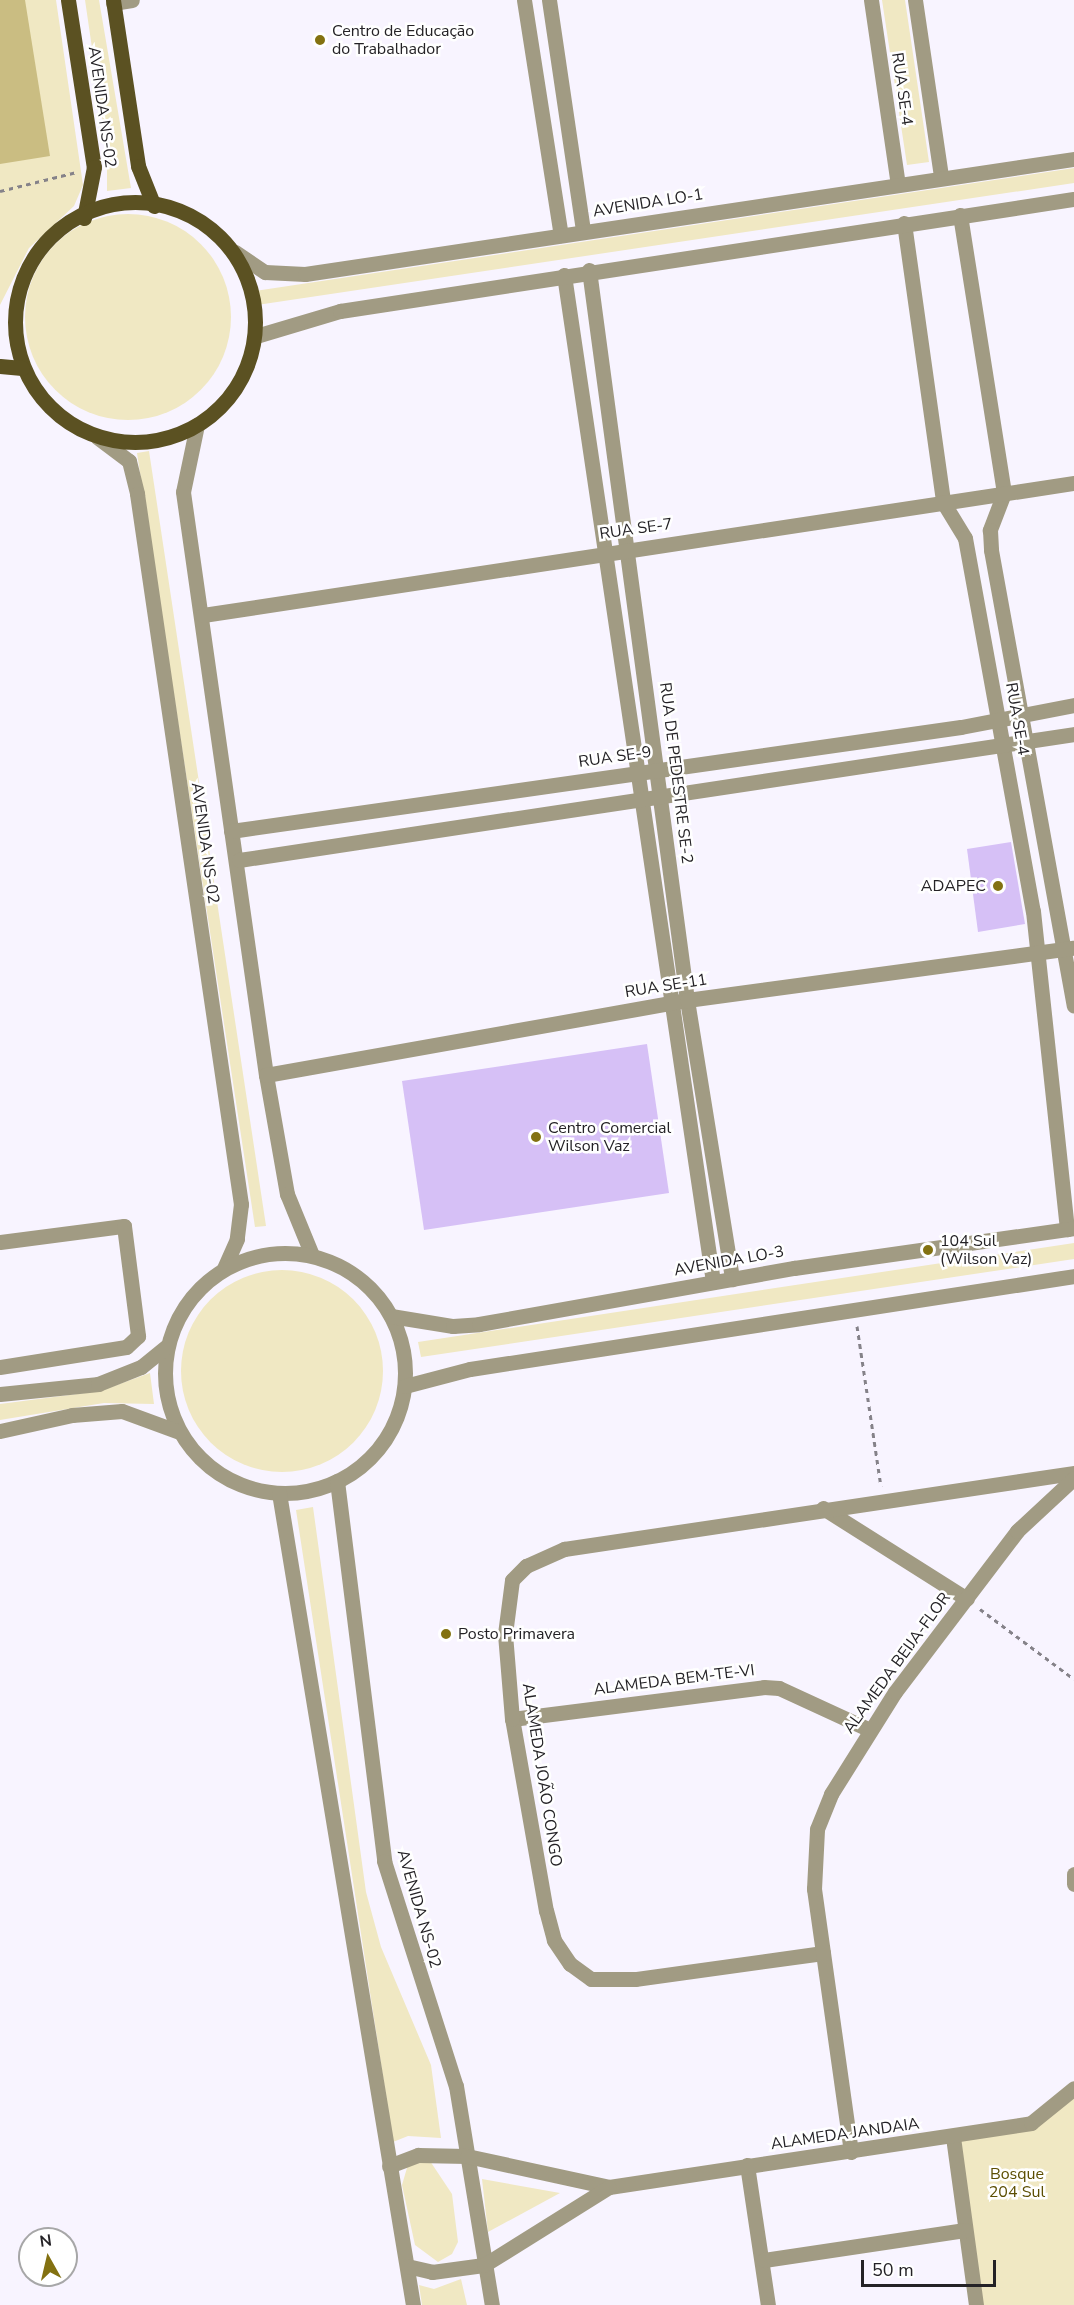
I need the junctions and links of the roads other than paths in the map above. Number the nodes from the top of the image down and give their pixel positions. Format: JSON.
{"nodes":[{"id":1,"x":68,"y":0,"type":"edge"},
{"id":2,"x":132,"y":0,"type":"edge"},
{"id":3,"x":524,"y":0,"type":"edge"},
{"id":4,"x":549,"y":0,"type":"edge"},
{"id":5,"x":871,"y":0,"type":"edge"},
{"id":6,"x":915,"y":0,"type":"edge"},
{"id":7,"x":113,"y":1,"type":"edge"},
{"id":8,"x":1074,"y":159,"type":"edge"},
{"id":9,"x":941,"y":177,"type":"junction"},
{"id":10,"x":898,"y":184,"type":"junction"},
{"id":11,"x":1074,"y":199,"type":"edge"},
{"id":12,"x":154,"y":206,"type":"junction"},
{"id":13,"x":960,"y":215,"type":"junction"},
{"id":14,"x":84,"y":218,"type":"junction"},
{"id":15,"x":904,"y":223,"type":"junction"},
{"id":16,"x":583,"y":231,"type":"junction"},
{"id":17,"x":561,"y":235,"type":"junction"},
{"id":18,"x":235,"y":252,"type":"junction"},
{"id":19,"x":588,"y":270,"type":"junction"},
{"id":20,"x":564,"y":275,"type":"junction"},
{"id":21,"x":6,"y":314,"type":"edge"},
{"id":22,"x":256,"y":336,"type":"junction"},
{"id":23,"x":0,"y":366,"type":"edge"},
{"id":24,"x":22,"y":369,"type":"junction"},
{"id":25,"x":197,"y":425,"type":"junction"},
{"id":26,"x":98,"y":437,"type":"junction"},
{"id":27,"x":1074,"y":483,"type":"edge"},
{"id":28,"x":1004,"y":493,"type":"junction"},
{"id":29,"x":943,"y":502,"type":"junction"},
{"id":30,"x":628,"y":548,"type":"junction"},
{"id":31,"x":607,"y":550,"type":"junction"},
{"id":32,"x":203,"y":615,"type":"junction"},
{"id":33,"x":1074,"y":705,"type":"edge"},
{"id":34,"x":1020,"y":713,"type":"junction"},
{"id":35,"x":999,"y":717,"type":"junction"},
{"id":36,"x":1074,"y":734,"type":"edge"},
{"id":37,"x":1027,"y":740,"type":"junction"},
{"id":38,"x":1004,"y":745,"type":"junction"},
{"id":39,"x":658,"y":768,"type":"junction"},
{"id":40,"x":636,"y":771,"type":"junction"},
{"id":41,"x":660,"y":795,"type":"junction"},
{"id":42,"x":640,"y":800,"type":"junction"},
{"id":43,"x":231,"y":831,"type":"junction"},
{"id":44,"x":239,"y":860,"type":"junction"},
{"id":45,"x":1069,"y":948,"type":"edge"},
{"id":46,"x":1034,"y":954,"type":"junction"},
{"id":47,"x":687,"y":1000,"type":"junction"},
{"id":48,"x":669,"y":1002,"type":"junction"},
{"id":49,"x":1074,"y":1006,"type":"edge"},
{"id":50,"x":266,"y":1075,"type":"junction"},
{"id":51,"x":1070,"y":1229,"type":"edge"},
{"id":52,"x":0,"y":1242,"type":"edge"},
{"id":53,"x":312,"y":1255,"type":"junction"},
{"id":54,"x":224,"y":1268,"type":"junction"},
{"id":55,"x":1074,"y":1276,"type":"edge"},
{"id":56,"x":732,"y":1279,"type":"junction"},
{"id":57,"x":713,"y":1282,"type":"junction"},
{"id":58,"x":391,"y":1316,"type":"junction"},
{"id":59,"x":166,"y":1347,"type":"junction"},
{"id":60,"x":0,"y":1367,"type":"edge"},
{"id":61,"x":405,"y":1386,"type":"junction"},
{"id":62,"x":1,"y":1390,"type":"edge"},
{"id":63,"x":0,"y":1431,"type":"edge"},
{"id":64,"x":179,"y":1432,"type":"junction"},
{"id":65,"x":1074,"y":1473,"type":"edge"},
{"id":66,"x":1074,"y":1478,"type":"edge"},
{"id":67,"x":337,"y":1481,"type":"junction"},
{"id":68,"x":279,"y":1493,"type":"junction"},
{"id":69,"x":823,"y":1508,"type":"junction"},
{"id":70,"x":967,"y":1599,"type":"junction"},
{"id":71,"x":512,"y":1719,"type":"junction"},
{"id":72,"x":868,"y":1729,"type":"junction"},
{"id":73,"x":1074,"y":1874,"type":"edge"},
{"id":74,"x":1074,"y":1884,"type":"edge"},
{"id":75,"x":823,"y":1953,"type":"junction"},
{"id":76,"x":1074,"y":2088,"type":"edge"},
{"id":77,"x":953,"y":2137,"type":"junction"},
{"id":78,"x":850,"y":2151,"type":"junction"},
{"id":79,"x":467,"y":2156,"type":"junction"},
{"id":80,"x":747,"y":2165,"type":"junction"},
{"id":81,"x":389,"y":2166,"type":"junction"},
{"id":82,"x":609,"y":2187,"type":"junction"},
{"id":83,"x":965,"y":2230,"type":"junction"},
{"id":84,"x":764,"y":2260,"type":"junction"},
{"id":85,"x":484,"y":2265,"type":"junction"},
{"id":86,"x":407,"y":2266,"type":"junction"},
{"id":87,"x":413,"y":2305,"type":"edge"},
{"id":88,"x":492,"y":2305,"type":"edge"},
{"id":89,"x":768,"y":2305,"type":"edge"},
{"id":90,"x":976,"y":2305,"type":"edge"}],
"edges":[{"from":1,"to":14,"type":"main road","name":"AVENIDA NS-02"},
{"from":2,"to":7,"type":"street"},
{"from":3,"to":17,"type":"street"},
{"from":4,"to":16,"type":"street"},
{"from":5,"to":10,"type":"street","name":"RUA SE-4"},
{"from":6,"to":9,"type":"street","name":"RUA SE-4"},
{"from":7,"to":12,"type":"main road","name":"AVENIDA NS-02"},
{"from":8,"to":9,"type":"street","name":"AVENIDA LO-1"},
{"from":9,"to":10,"type":"street","name":"AVENIDA LO-1"},
{"from":10,"to":16,"type":"street","name":"AVENIDA LO-1"},
{"from":11,"to":13,"type":"street"},
{"from":12,"to":14,"type":"main road"},
{"from":12,"to":18,"type":"main road"},
{"from":13,"to":15,"type":"street"},
{"from":13,"to":28,"type":"street","name":"RUA SE-4"},
{"from":14,"to":21,"type":"main road"},
{"from":15,"to":19,"type":"street"},
{"from":15,"to":29,"type":"street","name":"RUA SE-4"},
{"from":16,"to":17,"type":"street","name":"AVENIDA LO-1"},
{"from":17,"to":18,"type":"street","name":"AVENIDA LO-1"},
{"from":18,"to":22,"type":"main road"},
{"from":19,"to":20,"type":"street"},
{"from":19,"to":30,"type":"street","name":"RUA DE PEDESTRE SE-2"},
{"from":20,"to":22,"type":"street"},
{"from":20,"to":31,"type":"street"},
{"from":21,"to":24,"type":"main road"},
{"from":22,"to":25,"type":"main road"},
{"from":23,"to":24,"type":"main road"},
{"from":24,"to":26,"type":"main road"},
{"from":25,"to":26,"type":"main road"},
{"from":25,"to":32,"type":"street","name":"AVENIDA NS-02"},
{"from":26,"to":54,"type":"street","name":"AVENIDA NS-02"},
{"from":27,"to":28,"type":"street","name":"RUA SE-7"},
{"from":28,"to":29,"type":"street","name":"RUA SE-7"},
{"from":28,"to":34,"type":"street","name":"RUA SE-4"},
{"from":29,"to":30,"type":"street","name":"RUA SE-7"},
{"from":29,"to":35,"type":"street","name":"RUA SE-4"},
{"from":30,"to":31,"type":"street","name":"RUA SE-7"},
{"from":30,"to":39,"type":"street","name":"RUA DE PEDESTRE SE-2"},
{"from":31,"to":32,"type":"street","name":"RUA SE-7"},
{"from":31,"to":40,"type":"street"},
{"from":32,"to":43,"type":"street","name":"AVENIDA NS-02"},
{"from":33,"to":34,"type":"street","name":"RUA SE-9"},
{"from":34,"to":35,"type":"street","name":"RUA SE-9"},
{"from":34,"to":37,"type":"street","name":"RUA SE-4"},
{"from":35,"to":38,"type":"street","name":"RUA SE-4"},
{"from":35,"to":39,"type":"street","name":"RUA SE-9"},
{"from":36,"to":37,"type":"street"},
{"from":37,"to":38,"type":"street"},
{"from":37,"to":45,"type":"street","name":"RUA SE-4"},
{"from":38,"to":41,"type":"street"},
{"from":38,"to":46,"type":"street","name":"RUA SE-4"},
{"from":39,"to":40,"type":"street","name":"RUA SE-9"},
{"from":39,"to":41,"type":"street","name":"RUA DE PEDESTRE SE-2"},
{"from":40,"to":42,"type":"street"},
{"from":40,"to":43,"type":"street","name":"RUA SE-9"},
{"from":41,"to":42,"type":"street"},
{"from":41,"to":47,"type":"street","name":"RUA DE PEDESTRE SE-2"},
{"from":42,"to":44,"type":"street"},
{"from":42,"to":48,"type":"street"},
{"from":43,"to":44,"type":"street","name":"AVENIDA NS-02"},
{"from":44,"to":50,"type":"street","name":"AVENIDA NS-02"},
{"from":45,"to":46,"type":"street","name":"RUA SE-11"},
{"from":45,"to":49,"type":"street","name":"RUA SE-4"},
{"from":46,"to":47,"type":"street","name":"RUA SE-11"},
{"from":46,"to":51,"type":"street","name":"RUA SE-4"},
{"from":47,"to":48,"type":"street","name":"RUA SE-11"},
{"from":47,"to":56,"type":"street","name":"RUA DE PEDESTRE SE-2"},
{"from":48,"to":50,"type":"street","name":"RUA SE-11"},
{"from":48,"to":57,"type":"street"},
{"from":50,"to":53,"type":"street","name":"AVENIDA NS-02"},
{"from":51,"to":56,"type":"street","name":"AVENIDA LO-3"},
{"from":52,"to":60,"type":"street"},
{"from":53,"to":54,"type":"street"},
{"from":53,"to":58,"type":"street"},
{"from":54,"to":59,"type":"street"},
{"from":55,"to":61,"type":"street"},
{"from":56,"to":57,"type":"street","name":"AVENIDA LO-3"},
{"from":57,"to":58,"type":"street","name":"AVENIDA LO-3"},
{"from":58,"to":61,"type":"street"},
{"from":59,"to":62,"type":"street"},
{"from":59,"to":64,"type":"street"},
{"from":61,"to":67,"type":"street"},
{"from":63,"to":64,"type":"street"},
{"from":64,"to":68,"type":"street"},
{"from":65,"to":69,"type":"street","name":"ALAMEDA JOÃO CONGO"},
{"from":66,"to":70,"type":"street","name":"ALAMEDA BEIJA-FLOR"},
{"from":67,"to":68,"type":"street"},
{"from":67,"to":79,"type":"street","name":"AVENIDA NS-02"},
{"from":68,"to":81,"type":"street"},
{"from":69,"to":70,"type":"street"},
{"from":69,"to":71,"type":"street","name":"ALAMEDA JOÃO CONGO"},
{"from":70,"to":72,"type":"street","name":"ALAMEDA BEIJA-FLOR"},
{"from":71,"to":72,"type":"street","name":"ALAMEDA BEM-TE-VI"},
{"from":71,"to":75,"type":"street","name":"ALAMEDA JOÃO CONGO"},
{"from":72,"to":75,"type":"street","name":"ALAMEDA BEIJA-FLOR"},
{"from":73,"to":74,"type":"street"},
{"from":75,"to":78,"type":"street","name":"ALAMEDA BEIJA-FLOR"},
{"from":76,"to":77,"type":"street","name":"ALAMEDA JANDAIA"},
{"from":77,"to":78,"type":"street","name":"ALAMEDA JANDAIA"},
{"from":77,"to":83,"type":"street"},
{"from":78,"to":80,"type":"street","name":"ALAMEDA JANDAIA"},
{"from":79,"to":81,"type":"street","name":"ALAMEDA JANDAIA"},
{"from":79,"to":82,"type":"street","name":"ALAMEDA JANDAIA"},
{"from":79,"to":85,"type":"street","name":"AVENIDA NS-02"},
{"from":80,"to":82,"type":"street","name":"ALAMEDA JANDAIA"},
{"from":80,"to":84,"type":"street"},
{"from":81,"to":86,"type":"street"},
{"from":82,"to":85,"type":"street","name":"ALAMEDA JANDAIA"},
{"from":83,"to":84,"type":"street"},
{"from":83,"to":90,"type":"street"},
{"from":84,"to":89,"type":"street"},
{"from":85,"to":86,"type":"street","name":"ALAMEDA JANDAIA"},
{"from":85,"to":88,"type":"street","name":"AVENIDA NS-02"},
{"from":86,"to":87,"type":"street"}]}
